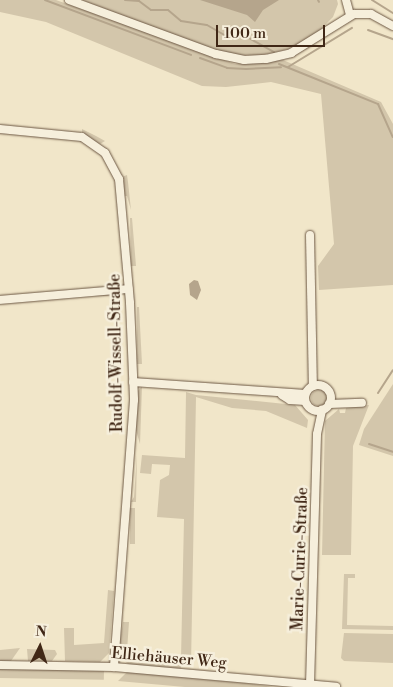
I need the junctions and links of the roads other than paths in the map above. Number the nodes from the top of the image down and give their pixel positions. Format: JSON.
{"nodes":[{"id":1,"x":69,"y":0,"type":"edge"},
{"id":2,"x":346,"y":0,"type":"edge"},
{"id":3,"x":350,"y":16,"type":"junction"},
{"id":4,"x":393,"y":26,"type":"edge"},
{"id":5,"x":0,"y":130,"type":"edge"},
{"id":6,"x":310,"y":235,"type":"dead end"},
{"id":7,"x":129,"y":289,"type":"junction"},
{"id":8,"x":0,"y":300,"type":"edge"},
{"id":9,"x":314,"y":361,"type":"junction"},
{"id":10,"x":133,"y":382,"type":"junction"},
{"id":11,"x":313,"y":386,"type":"junction"},
{"id":12,"x":322,"y":386,"type":"junction"},
{"id":13,"x":305,"y":397,"type":"junction"},
{"id":14,"x":329,"y":400,"type":"junction"},
{"id":15,"x":358,"y":402,"type":"dead end"},
{"id":16,"x":313,"y":410,"type":"junction"},
{"id":17,"x":322,"y":410,"type":"junction"},
{"id":18,"x":317,"y":434,"type":"junction"},
{"id":19,"x":0,"y":665,"type":"edge"},
{"id":20,"x":114,"y":667,"type":"junction"},
{"id":21,"x":310,"y":685,"type":"junction"},
{"id":22,"x":336,"y":687,"type":"edge"}],
"edges":[{"from":1,"to":3,"type":"street"},
{"from":2,"to":3,"type":"street"},
{"from":3,"to":4,"type":"street"},
{"from":5,"to":7,"type":"street","name":"Rudolf-Wissell-Straße"},
{"from":6,"to":9,"type":"street"},
{"from":7,"to":8,"type":"street"},
{"from":7,"to":10,"type":"street","name":"Rudolf-Wissell-Straße"},
{"from":9,"to":11,"type":"street"},
{"from":9,"to":12,"type":"street"},
{"from":10,"to":13,"type":"street"},
{"from":10,"to":20,"type":"street","name":"Rudolf-Wissell-Straße"},
{"from":11,"to":12,"type":"street"},
{"from":11,"to":13,"type":"street"},
{"from":12,"to":14,"type":"street"},
{"from":13,"to":16,"type":"street"},
{"from":14,"to":15,"type":"street"},
{"from":14,"to":17,"type":"street"},
{"from":16,"to":17,"type":"street"},
{"from":16,"to":18,"type":"street","name":"Marie-Curie-Straße"},
{"from":17,"to":18,"type":"street","name":"Marie-Curie-Straße"},
{"from":18,"to":21,"type":"street","name":"Marie-Curie-Straße"},
{"from":19,"to":20,"type":"street","name":"Elliehäuser Weg"},
{"from":20,"to":21,"type":"street","name":"Elliehäuser Weg"},
{"from":21,"to":22,"type":"street","name":"Elliehäuser Weg"}]}
